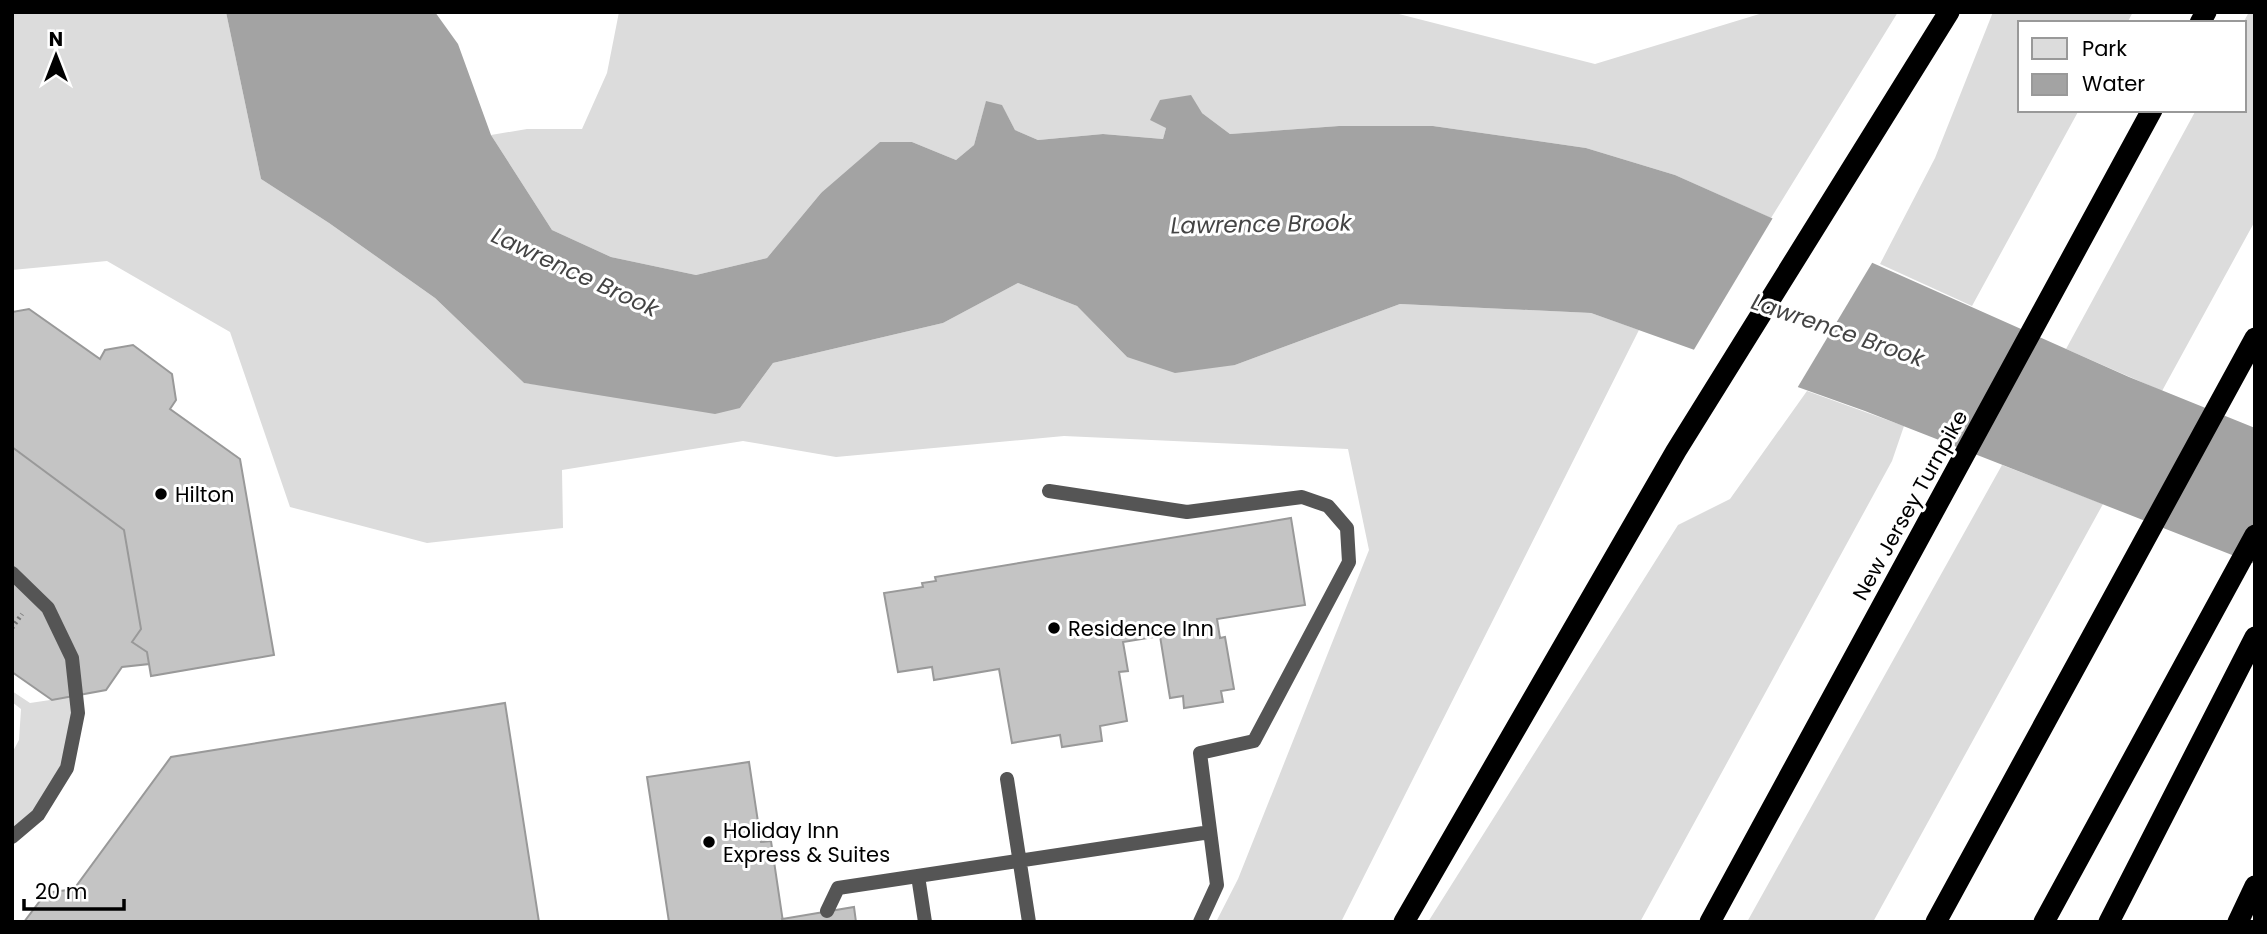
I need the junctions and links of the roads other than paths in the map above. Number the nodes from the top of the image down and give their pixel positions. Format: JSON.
{"nodes":[{"id":1,"x":1949,"y":12,"type":"edge"},
{"id":2,"x":2151,"y":112,"type":"edge"},
{"id":3,"x":2255,"y":338,"type":"edge"},
{"id":4,"x":1049,"y":491,"type":"dead end"},
{"id":5,"x":2255,"y":535,"type":"edge"},
{"id":6,"x":12,"y":573,"type":"edge"},
{"id":7,"x":2250,"y":645,"type":"edge"},
{"id":8,"x":1007,"y":779,"type":"dead end"},
{"id":9,"x":1210,"y":832,"type":"junction"},
{"id":10,"x":12,"y":837,"type":"edge"},
{"id":11,"x":1020,"y":861,"type":"junction"},
{"id":12,"x":918,"y":876,"type":"junction"},
{"id":13,"x":2255,"y":886,"type":"edge"},
{"id":14,"x":827,"y":911,"type":"dead end"},
{"id":15,"x":925,"y":922,"type":"edge"},
{"id":16,"x":1030,"y":922,"type":"edge"},
{"id":17,"x":1200,"y":922,"type":"edge"},
{"id":18,"x":1404,"y":922,"type":"edge"},
{"id":19,"x":1710,"y":922,"type":"edge"},
{"id":20,"x":1936,"y":922,"type":"edge"},
{"id":21,"x":2044,"y":922,"type":"edge"},
{"id":22,"x":2109,"y":922,"type":"edge"},
{"id":23,"x":2238,"y":922,"type":"edge"}],
"edges":[{"from":1,"to":18,"type":"highway"},
{"from":2,"to":19,"type":"highway","name":"New Jersey Turnpike"},
{"from":3,"to":20,"type":"highway"},
{"from":4,"to":9,"type":"lane"},
{"from":5,"to":21,"type":"highway"},
{"from":6,"to":10,"type":"lane"},
{"from":7,"to":22,"type":"highway"},
{"from":8,"to":11,"type":"lane"},
{"from":9,"to":11,"type":"lane"},
{"from":9,"to":17,"type":"lane"},
{"from":11,"to":12,"type":"lane"},
{"from":11,"to":16,"type":"lane"},
{"from":12,"to":14,"type":"lane"},
{"from":12,"to":15,"type":"lane"},
{"from":13,"to":23,"type":"highway"}]}
